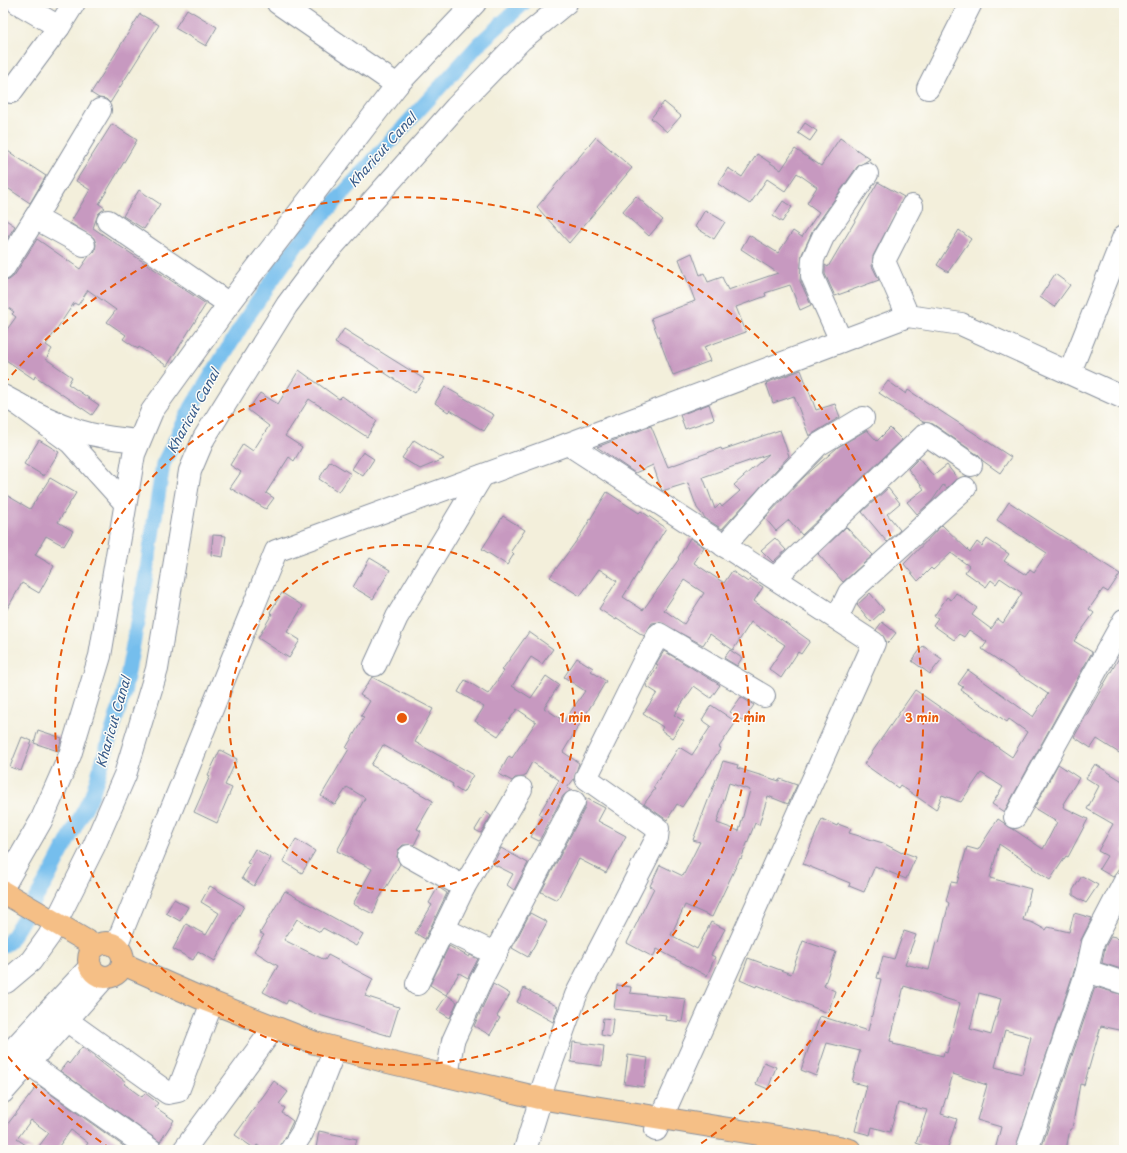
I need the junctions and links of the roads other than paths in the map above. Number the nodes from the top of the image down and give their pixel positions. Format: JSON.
{"nodes":[{"id":1,"x":18,"y":3,"type":"edge"},
{"id":2,"x":74,"y":3,"type":"edge"},
{"id":3,"x":278,"y":3,"type":"edge"},
{"id":4,"x":475,"y":3,"type":"edge"},
{"id":5,"x":566,"y":3,"type":"edge"},
{"id":6,"x":970,"y":3,"type":"edge"},
{"id":7,"x":59,"y":27,"type":"junction"},
{"id":8,"x":398,"y":85,"type":"junction"},
{"id":9,"x":3,"y":87,"type":"edge"},
{"id":10,"x":928,"y":88,"type":"dead end"},
{"id":11,"x":100,"y":110,"type":"dead end"},
{"id":12,"x":867,"y":174,"type":"dead end"},
{"id":13,"x":912,"y":206,"type":"dead end"},
{"id":14,"x":36,"y":218,"type":"junction"},
{"id":15,"x":108,"y":221,"type":"dead end"},
{"id":16,"x":1124,"y":236,"type":"edge"},
{"id":17,"x":84,"y":245,"type":"dead end"},
{"id":18,"x":3,"y":269,"type":"edge"},
{"id":19,"x":229,"y":304,"type":"junction"},
{"id":20,"x":908,"y":316,"type":"junction"},
{"id":21,"x":841,"y":341,"type":"junction"},
{"id":22,"x":1070,"y":372,"type":"junction"},
{"id":23,"x":1124,"y":398,"type":"edge"},
{"id":24,"x":11,"y":400,"type":"edge"},
{"id":25,"x":863,"y":418,"type":"dead end"},
{"id":26,"x":139,"y":441,"type":"junction"},
{"id":27,"x":568,"y":444,"type":"junction"},
{"id":28,"x":971,"y":465,"type":"dead end"},
{"id":29,"x":482,"y":476,"type":"junction"},
{"id":30,"x":965,"y":488,"type":"dead end"},
{"id":31,"x":125,"y":503,"type":"junction"},
{"id":32,"x":724,"y":546,"type":"junction"},
{"id":33,"x":775,"y":578,"type":"junction"},
{"id":34,"x":837,"y":618,"type":"junction"},
{"id":35,"x":1124,"y":620,"type":"edge"},
{"id":36,"x":375,"y":665,"type":"dead end"},
{"id":37,"x":764,"y":696,"type":"dead end"},
{"id":38,"x":521,"y":789,"type":"dead end"},
{"id":39,"x":574,"y":802,"type":"dead end"},
{"id":40,"x":1015,"y":817,"type":"dead end"},
{"id":41,"x":410,"y":856,"type":"dead end"},
{"id":42,"x":1124,"y":883,"type":"edge"},
{"id":43,"x":464,"y":887,"type":"junction"},
{"id":44,"x":6,"y":899,"type":"edge"},
{"id":45,"x":48,"y":928,"type":"junction"},
{"id":46,"x":444,"y":929,"type":"junction"},
{"id":47,"x":496,"y":954,"type":"junction"},
{"id":48,"x":105,"y":962,"type":"junction"},
{"id":49,"x":1087,"y":971,"type":"junction"},
{"id":50,"x":3,"y":981,"type":"edge"},
{"id":51,"x":1124,"y":982,"type":"edge"},
{"id":52,"x":417,"y":984,"type":"dead end"},
{"id":53,"x":208,"y":1013,"type":"junction"},
{"id":54,"x":66,"y":1020,"type":"junction"},
{"id":55,"x":267,"y":1037,"type":"junction"},
{"id":56,"x":331,"y":1059,"type":"junction"},
{"id":57,"x":10,"y":1071,"type":"edge"},
{"id":58,"x":447,"y":1076,"type":"junction"},
{"id":59,"x":538,"y":1105,"type":"junction"},
{"id":60,"x":658,"y":1124,"type":"junction"},
{"id":61,"x":151,"y":1150,"type":"edge"},
{"id":62,"x":184,"y":1150,"type":"edge"},
{"id":63,"x":291,"y":1150,"type":"edge"},
{"id":64,"x":525,"y":1150,"type":"edge"},
{"id":65,"x":784,"y":1150,"type":"edge"},
{"id":66,"x":850,"y":1150,"type":"edge"},
{"id":67,"x":1026,"y":1150,"type":"edge"}],
"edges":[{"from":1,"to":7,"type":"street"},
{"from":2,"to":7,"type":"street"},
{"from":3,"to":8,"type":"street"},
{"from":4,"to":8,"type":"street"},
{"from":5,"to":45,"type":"street"},
{"from":6,"to":10,"type":"street"},
{"from":7,"to":9,"type":"street"},
{"from":8,"to":19,"type":"street"},
{"from":11,"to":14,"type":"street"},
{"from":12,"to":21,"type":"street"},
{"from":13,"to":20,"type":"street"},
{"from":14,"to":17,"type":"street"},
{"from":14,"to":18,"type":"street"},
{"from":15,"to":19,"type":"street"},
{"from":16,"to":22,"type":"street"},
{"from":19,"to":26,"type":"street"},
{"from":20,"to":21,"type":"street"},
{"from":20,"to":22,"type":"street"},
{"from":21,"to":27,"type":"street"},
{"from":22,"to":23,"type":"street"},
{"from":24,"to":26,"type":"street"},
{"from":24,"to":31,"type":"street"},
{"from":25,"to":32,"type":"street"},
{"from":26,"to":31,"type":"street"},
{"from":27,"to":29,"type":"street"},
{"from":27,"to":32,"type":"street"},
{"from":28,"to":33,"type":"street"},
{"from":29,"to":36,"type":"street"},
{"from":29,"to":48,"type":"street"},
{"from":30,"to":34,"type":"street"},
{"from":31,"to":44,"type":"street"},
{"from":32,"to":33,"type":"street"},
{"from":33,"to":34,"type":"street"},
{"from":34,"to":60,"type":"street"},
{"from":35,"to":40,"type":"street"},
{"from":37,"to":59,"type":"street"},
{"from":38,"to":43,"type":"street"},
{"from":39,"to":47,"type":"street"},
{"from":41,"to":43,"type":"street"},
{"from":42,"to":49,"type":"street"},
{"from":43,"to":46,"type":"street"},
{"from":44,"to":45,"type":"main road"},
{"from":45,"to":48,"type":"main road"},
{"from":45,"to":50,"type":"street"},
{"from":46,"to":47,"type":"street"},
{"from":46,"to":52,"type":"street"},
{"from":47,"to":58,"type":"street"},
{"from":48,"to":53,"type":"main road"},
{"from":48,"to":54,"type":"street"},
{"from":48,"to":57,"type":"street"},
{"from":48,"to":58,"type":"main road"},
{"from":49,"to":51,"type":"street"},
{"from":49,"to":67,"type":"street"},
{"from":53,"to":54,"type":"street"},
{"from":53,"to":55,"type":"main road"},
{"from":54,"to":57,"type":"street"},
{"from":55,"to":56,"type":"main road"},
{"from":55,"to":62,"type":"street"},
{"from":56,"to":59,"type":"main road"},
{"from":56,"to":63,"type":"street"},
{"from":57,"to":61,"type":"street"},
{"from":58,"to":59,"type":"main road"},
{"from":59,"to":60,"type":"main road"},
{"from":59,"to":64,"type":"street"},
{"from":60,"to":65,"type":"main road"},
{"from":60,"to":66,"type":"main road"}]}
